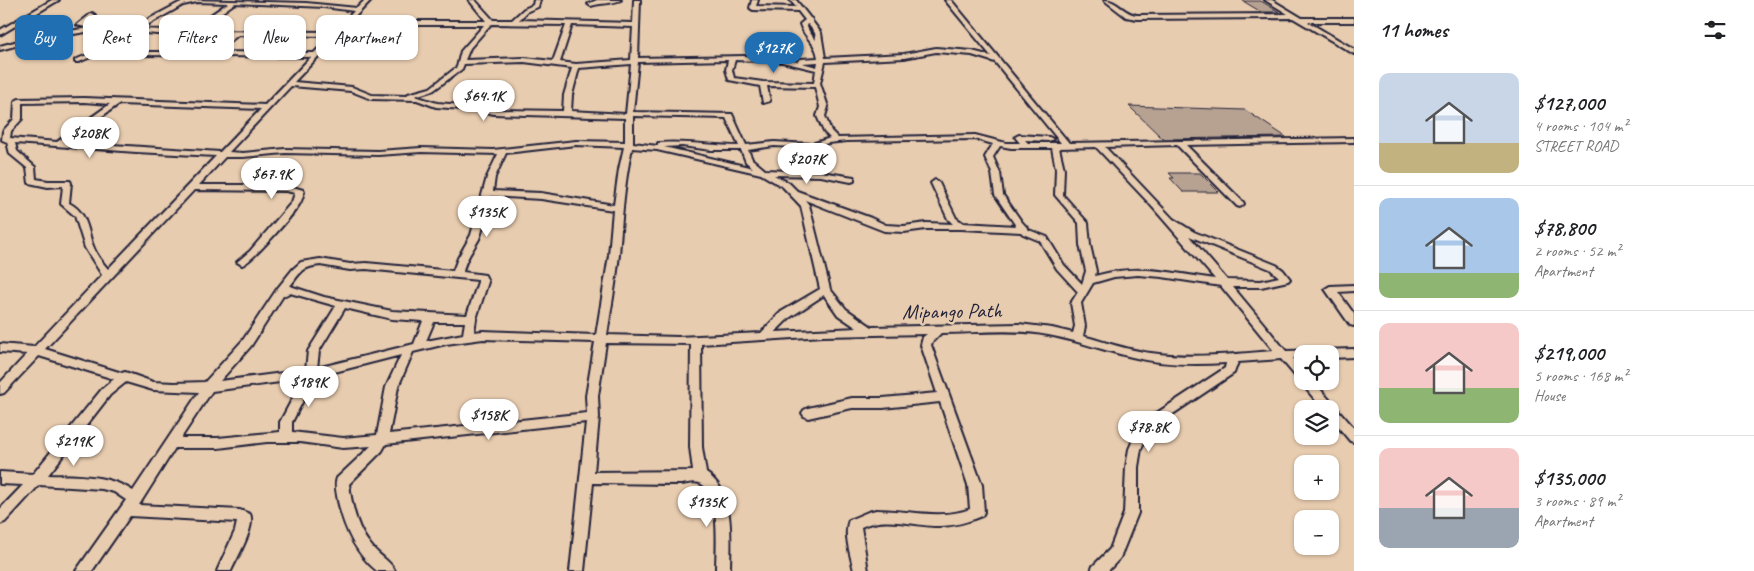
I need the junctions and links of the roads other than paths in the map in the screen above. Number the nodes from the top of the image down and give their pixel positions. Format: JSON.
{"nodes":[{"id":1,"x":48,"y":0,"type":"edge"},
{"id":2,"x":55,"y":0,"type":"edge"},
{"id":3,"x":218,"y":0,"type":"edge"},
{"id":4,"x":368,"y":0,"type":"edge"},
{"id":5,"x":537,"y":0,"type":"edge"},
{"id":6,"x":619,"y":0,"type":"edge"},
{"id":7,"x":637,"y":0,"type":"edge"},
{"id":8,"x":755,"y":0,"type":"edge"},
{"id":9,"x":794,"y":0,"type":"edge"},
{"id":10,"x":948,"y":0,"type":"edge"},
{"id":11,"x":1107,"y":0,"type":"edge"},
{"id":12,"x":1268,"y":0,"type":"edge"},
{"id":13,"x":233,"y":2,"type":"junction"},
{"id":14,"x":476,"y":2,"type":"edge"},
{"id":15,"x":591,"y":4,"type":"dead end"},
{"id":16,"x":801,"y":9,"type":"junction"},
{"id":17,"x":358,"y":10,"type":"junction"},
{"id":18,"x":214,"y":15,"type":"edge"},
{"id":19,"x":353,"y":15,"type":"edge"},
{"id":20,"x":1298,"y":18,"type":"junction"},
{"id":21,"x":1354,"y":20,"type":"edge"},
{"id":22,"x":149,"y":21,"type":"edge"},
{"id":23,"x":418,"y":22,"type":"edge"},
{"id":24,"x":489,"y":22,"type":"junction"},
{"id":25,"x":514,"y":22,"type":"junction"},
{"id":26,"x":811,"y":22,"type":"junction"},
{"id":27,"x":570,"y":23,"type":"junction"},
{"id":28,"x":637,"y":25,"type":"junction"},
{"id":29,"x":83,"y":32,"type":"edge"},
{"id":30,"x":0,"y":33,"type":"edge"},
{"id":31,"x":236,"y":33,"type":"edge"},
{"id":32,"x":316,"y":34,"type":"edge"},
{"id":33,"x":1337,"y":42,"type":"junction"},
{"id":34,"x":1354,"y":42,"type":"edge"},
{"id":35,"x":819,"y":46,"type":"junction"},
{"id":36,"x":0,"y":48,"type":"edge"},
{"id":37,"x":747,"y":49,"type":"dead end"},
{"id":38,"x":1354,"y":52,"type":"edge"},
{"id":39,"x":234,"y":54,"type":"edge"},
{"id":40,"x":316,"y":55,"type":"joint"},
{"id":41,"x":83,"y":58,"type":"edge"},
{"id":42,"x":732,"y":58,"type":"junction"},
{"id":43,"x":744,"y":58,"type":"junction"},
{"id":44,"x":822,"y":60,"type":"junction"},
{"id":45,"x":996,"y":60,"type":"junction"},
{"id":46,"x":77,"y":61,"type":"dead end"},
{"id":47,"x":634,"y":61,"type":"junction"},
{"id":48,"x":790,"y":61,"type":"junction"},
{"id":49,"x":462,"y":62,"type":"junction"},
{"id":50,"x":556,"y":63,"type":"junction"},
{"id":51,"x":576,"y":66,"type":"junction"},
{"id":52,"x":819,"y":69,"type":"junction"},
{"id":53,"x":288,"y":84,"type":"junction"},
{"id":54,"x":763,"y":84,"type":"junction"},
{"id":55,"x":817,"y":85,"type":"junction"},
{"id":56,"x":404,"y":97,"type":"junction"},
{"id":57,"x":766,"y":101,"type":"dead end"},
{"id":58,"x":117,"y":102,"type":"junction"},
{"id":59,"x":268,"y":107,"type":"junction"},
{"id":60,"x":567,"y":112,"type":"junction"},
{"id":61,"x":630,"y":115,"type":"junction"},
{"id":62,"x":6,"y":140,"type":"edge"},
{"id":63,"x":836,"y":140,"type":"junction"},
{"id":64,"x":1354,"y":140,"type":"edge"},
{"id":65,"x":1178,"y":142,"type":"junction"},
{"id":66,"x":60,"y":143,"type":"junction"},
{"id":67,"x":629,"y":144,"type":"junction"},
{"id":68,"x":997,"y":144,"type":"junction"},
{"id":69,"x":1062,"y":144,"type":"junction"},
{"id":70,"x":1098,"y":144,"type":"junction"},
{"id":71,"x":643,"y":146,"type":"junction"},
{"id":72,"x":744,"y":148,"type":"junction"},
{"id":73,"x":503,"y":151,"type":"junction"},
{"id":74,"x":224,"y":153,"type":"junction"},
{"id":75,"x":764,"y":173,"type":"junction"},
{"id":76,"x":852,"y":179,"type":"dead end"},
{"id":77,"x":936,"y":183,"type":"dead end"},
{"id":78,"x":191,"y":187,"type":"junction"},
{"id":79,"x":792,"y":192,"type":"junction"},
{"id":80,"x":488,"y":193,"type":"junction"},
{"id":81,"x":1240,"y":204,"type":"dead end"},
{"id":82,"x":618,"y":208,"type":"junction"},
{"id":83,"x":1170,"y":221,"type":"junction"},
{"id":84,"x":961,"y":226,"type":"junction"},
{"id":85,"x":1024,"y":229,"type":"junction"},
{"id":86,"x":242,"y":262,"type":"dead end"},
{"id":87,"x":458,"y":274,"type":"junction"},
{"id":88,"x":107,"y":275,"type":"junction"},
{"id":89,"x":1224,"y":284,"type":"junction"},
{"id":90,"x":1086,"y":285,"type":"junction"},
{"id":91,"x":1354,"y":288,"type":"edge"},
{"id":92,"x":825,"y":290,"type":"junction"},
{"id":93,"x":279,"y":294,"type":"junction"},
{"id":94,"x":342,"y":304,"type":"junction"},
{"id":95,"x":430,"y":318,"type":"junction"},
{"id":96,"x":470,"y":319,"type":"junction"},
{"id":97,"x":1354,"y":322,"type":"edge"},
{"id":98,"x":938,"y":330,"type":"junction"},
{"id":99,"x":870,"y":331,"type":"junction"},
{"id":100,"x":764,"y":336,"type":"junction"},
{"id":101,"x":468,"y":337,"type":"junction"},
{"id":102,"x":600,"y":337,"type":"junction"},
{"id":103,"x":1077,"y":338,"type":"junction"},
{"id":104,"x":696,"y":340,"type":"junction"},
{"id":105,"x":0,"y":348,"type":"edge"},
{"id":106,"x":413,"y":348,"type":"junction"},
{"id":107,"x":37,"y":350,"type":"junction"},
{"id":108,"x":1339,"y":353,"type":"edge"},
{"id":109,"x":1354,"y":353,"type":"edge"},
{"id":110,"x":1285,"y":354,"type":"junction"},
{"id":111,"x":1294,"y":354,"type":"edge"},
{"id":112,"x":1233,"y":359,"type":"junction"},
{"id":113,"x":1294,"y":366,"type":"edge"},
{"id":114,"x":311,"y":374,"type":"junction"},
{"id":115,"x":125,"y":376,"type":"junction"},
{"id":116,"x":208,"y":387,"type":"junction"},
{"id":117,"x":0,"y":390,"type":"edge"},
{"id":118,"x":1314,"y":390,"type":"edge"},
{"id":119,"x":945,"y":397,"type":"junction"},
{"id":120,"x":1322,"y":400,"type":"edge"},
{"id":121,"x":808,"y":413,"type":"dead end"},
{"id":122,"x":593,"y":417,"type":"junction"},
{"id":123,"x":1339,"y":420,"type":"edge"},
{"id":124,"x":286,"y":437,"type":"junction"},
{"id":125,"x":1354,"y":437,"type":"edge"},
{"id":126,"x":382,"y":439,"type":"junction"},
{"id":127,"x":172,"y":443,"type":"junction"},
{"id":128,"x":700,"y":476,"type":"junction"},
{"id":129,"x":586,"y":477,"type":"junction"},
{"id":130,"x":0,"y":478,"type":"edge"},
{"id":131,"x":36,"y":480,"type":"junction"},
{"id":132,"x":135,"y":499,"type":"junction"},
{"id":133,"x":126,"y":510,"type":"junction"},
{"id":134,"x":0,"y":518,"type":"edge"},
{"id":135,"x":83,"y":571,"type":"edge"},
{"id":136,"x":224,"y":571,"type":"edge"},
{"id":137,"x":388,"y":571,"type":"edge"},
{"id":138,"x":577,"y":571,"type":"edge"},
{"id":139,"x":723,"y":571,"type":"edge"},
{"id":140,"x":861,"y":571,"type":"edge"},
{"id":141,"x":1098,"y":571,"type":"edge"}],
"edges":[{"from":1,"to":2,"type":"street"},
{"from":2,"to":30,"type":"street"},
{"from":3,"to":13,"type":"street"},
{"from":3,"to":22,"type":"street"},
{"from":4,"to":17,"type":"street"},
{"from":5,"to":25,"type":"street"},
{"from":6,"to":7,"type":"street"},
{"from":6,"to":15,"type":"street"},
{"from":7,"to":28,"type":"street"},
{"from":8,"to":16,"type":"street"},
{"from":9,"to":16,"type":"street"},
{"from":10,"to":45,"type":"street"},
{"from":11,"to":20,"type":"street"},
{"from":12,"to":20,"type":"street"},
{"from":13,"to":17,"type":"street"},
{"from":13,"to":18,"type":"street"},
{"from":14,"to":24,"type":"street"},
{"from":16,"to":26,"type":"street"},
{"from":17,"to":19,"type":"street"},
{"from":20,"to":21,"type":"street"},
{"from":20,"to":33,"type":"street"},
{"from":23,"to":24,"type":"street"},
{"from":24,"to":25,"type":"street"},
{"from":24,"to":49,"type":"street"},
{"from":25,"to":27,"type":"street"},
{"from":26,"to":35,"type":"street"},
{"from":26,"to":35,"type":"street"},
{"from":27,"to":28,"type":"street"},
{"from":27,"to":50,"type":"street"},
{"from":28,"to":47,"type":"street"},
{"from":29,"to":36,"type":"street"},
{"from":31,"to":32,"type":"street"},
{"from":33,"to":34,"type":"street"},
{"from":33,"to":38,"type":"street"},
{"from":35,"to":44,"type":"street"},
{"from":37,"to":43,"type":"street"},
{"from":39,"to":40,"type":"street"},
{"from":40,"to":53,"type":"street"},
{"from":41,"to":46,"type":"street"},
{"from":42,"to":43,"type":"street"},
{"from":42,"to":47,"type":"street"},
{"from":42,"to":54,"type":"street"},
{"from":43,"to":48,"type":"street"},
{"from":44,"to":45,"type":"street"},
{"from":44,"to":48,"type":"street"},
{"from":44,"to":52,"type":"street"},
{"from":45,"to":69,"type":"street"},
{"from":47,"to":51,"type":"street"},
{"from":47,"to":61,"type":"street"},
{"from":48,"to":52,"type":"street"},
{"from":49,"to":50,"type":"street"},
{"from":49,"to":56,"type":"street"},
{"from":50,"to":51,"type":"street"},
{"from":51,"to":60,"type":"street"},
{"from":52,"to":55,"type":"street"},
{"from":53,"to":56,"type":"street"},
{"from":53,"to":59,"type":"street"},
{"from":54,"to":55,"type":"street"},
{"from":54,"to":57,"type":"street"},
{"from":55,"to":63,"type":"street"},
{"from":56,"to":60,"type":"street"},
{"from":58,"to":59,"type":"street"},
{"from":58,"to":62,"type":"street"},
{"from":58,"to":66,"type":"street"},
{"from":59,"to":74,"type":"street"},
{"from":60,"to":61,"type":"street"},
{"from":61,"to":67,"type":"street"},
{"from":61,"to":72,"type":"street"},
{"from":62,"to":66,"type":"street"},
{"from":62,"to":88,"type":"street"},
{"from":63,"to":68,"type":"street"},
{"from":63,"to":72,"type":"street"},
{"from":64,"to":65,"type":"street"},
{"from":65,"to":70,"type":"street"},
{"from":65,"to":81,"type":"street"},
{"from":66,"to":74,"type":"street"},
{"from":67,"to":71,"type":"street"},
{"from":67,"to":73,"type":"street"},
{"from":67,"to":82,"type":"street"},
{"from":68,"to":69,"type":"street"},
{"from":68,"to":85,"type":"street"},
{"from":69,"to":70,"type":"street"},
{"from":69,"to":90,"type":"street"},
{"from":70,"to":83,"type":"street"},
{"from":71,"to":72,"type":"street"},
{"from":71,"to":75,"type":"street"},
{"from":72,"to":75,"type":"street"},
{"from":73,"to":74,"type":"street"},
{"from":73,"to":80,"type":"street"},
{"from":74,"to":78,"type":"street"},
{"from":75,"to":76,"type":"street"},
{"from":75,"to":79,"type":"street"},
{"from":77,"to":84,"type":"street"},
{"from":78,"to":86,"type":"street"},
{"from":78,"to":88,"type":"street"},
{"from":79,"to":84,"type":"street"},
{"from":79,"to":92,"type":"street"},
{"from":80,"to":82,"type":"street"},
{"from":80,"to":87,"type":"street"},
{"from":82,"to":102,"type":"street"},
{"from":83,"to":89,"type":"street"},
{"from":83,"to":89,"type":"street"},
{"from":84,"to":85,"type":"street"},
{"from":85,"to":90,"type":"street"},
{"from":87,"to":93,"type":"street"},
{"from":87,"to":96,"type":"street"},
{"from":88,"to":107,"type":"street"},
{"from":89,"to":90,"type":"street"},
{"from":89,"to":110,"type":"street"},
{"from":90,"to":103,"type":"street"},
{"from":91,"to":97,"type":"street"},
{"from":92,"to":99,"type":"street"},
{"from":92,"to":100,"type":"street"},
{"from":93,"to":94,"type":"street"},
{"from":93,"to":116,"type":"street"},
{"from":94,"to":95,"type":"street"},
{"from":94,"to":114,"type":"street"},
{"from":95,"to":96,"type":"street"},
{"from":95,"to":106,"type":"street"},
{"from":96,"to":101,"type":"street"},
{"from":98,"to":99,"type":"street","name":"Mipango Path"},
{"from":98,"to":103,"type":"street","name":"Mipango Path"},
{"from":98,"to":119,"type":"street"},
{"from":99,"to":100,"type":"street","name":"Mipango Path"},
{"from":100,"to":104,"type":"street","name":"Mipango Path"},
{"from":101,"to":102,"type":"street","name":"Mipango Path"},
{"from":101,"to":106,"type":"street","name":"Mipango Path"},
{"from":102,"to":104,"type":"street","name":"Mipango Path"},
{"from":102,"to":122,"type":"street"},
{"from":103,"to":112,"type":"street","name":"Mipango Path"},
{"from":104,"to":128,"type":"street"},
{"from":105,"to":107,"type":"street","name":"Mipango Path"},
{"from":106,"to":114,"type":"street","name":"Mipango Path"},
{"from":106,"to":126,"type":"street"},
{"from":107,"to":115,"type":"street","name":"Mipango Path"},
{"from":107,"to":117,"type":"street"},
{"from":108,"to":109,"type":"street"},
{"from":110,"to":111,"type":"street","name":"Mipango Path"},
{"from":110,"to":112,"type":"street","name":"Mipango Path"},
{"from":110,"to":113,"type":"street"},
{"from":112,"to":141,"type":"street"},
{"from":114,"to":116,"type":"street","name":"Mipango Path"},
{"from":114,"to":124,"type":"street"},
{"from":115,"to":116,"type":"street","name":"Mipango Path"},
{"from":115,"to":131,"type":"street"},
{"from":116,"to":127,"type":"street"},
{"from":118,"to":120,"type":"street"},
{"from":119,"to":121,"type":"street"},
{"from":119,"to":140,"type":"street"},
{"from":122,"to":126,"type":"street"},
{"from":122,"to":129,"type":"street"},
{"from":123,"to":125,"type":"street"},
{"from":124,"to":126,"type":"street"},
{"from":124,"to":127,"type":"street"},
{"from":126,"to":137,"type":"street"},
{"from":127,"to":132,"type":"street"},
{"from":128,"to":129,"type":"street"},
{"from":128,"to":139,"type":"street"},
{"from":129,"to":138,"type":"street"},
{"from":130,"to":131,"type":"street"},
{"from":131,"to":132,"type":"street"},
{"from":131,"to":134,"type":"street"},
{"from":132,"to":133,"type":"street"},
{"from":133,"to":135,"type":"street"},
{"from":133,"to":136,"type":"street"}]}
